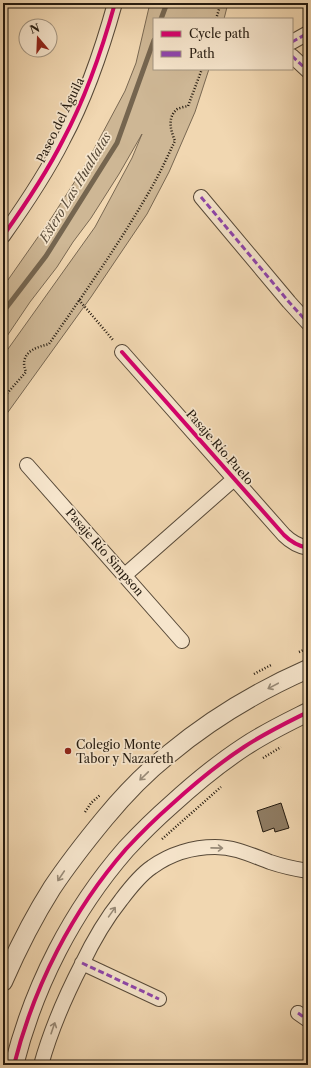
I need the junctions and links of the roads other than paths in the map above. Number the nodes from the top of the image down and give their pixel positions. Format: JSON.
{"nodes":[{"id":1,"x":115,"y":3,"type":"edge"},
{"id":2,"x":308,"y":33,"type":"edge"},
{"id":3,"x":293,"y":41,"type":"edge"},
{"id":4,"x":293,"y":57,"type":"edge"},
{"id":5,"x":308,"y":71,"type":"edge"},
{"id":6,"x":201,"y":197,"type":"dead end"},
{"id":7,"x":3,"y":236,"type":"edge"},
{"id":8,"x":308,"y":323,"type":"edge"},
{"id":9,"x":122,"y":352,"type":"road end"},
{"id":10,"x":27,"y":464,"type":"dead end"},
{"id":11,"x":234,"y":479,"type":"junction"},
{"id":12,"x":308,"y":548,"type":"edge"},
{"id":13,"x":125,"y":575,"type":"junction"},
{"id":14,"x":182,"y":641,"type":"dead end"},
{"id":15,"x":308,"y":669,"type":"edge"},
{"id":16,"x":308,"y":712,"type":"edge"},
{"id":17,"x":308,"y":871,"type":"edge"},
{"id":18,"x":82,"y":963,"type":"junction"},
{"id":19,"x":3,"y":982,"type":"edge"},
{"id":20,"x":159,"y":999,"type":"dead end"},
{"id":21,"x":14,"y":1065,"type":"edge"},
{"id":22,"x":41,"y":1065,"type":"edge"}],
"edges":[{"from":1,"to":7,"type":"street","name":"Paseo del Águila"},
{"from":2,"to":3,"type":"street"},
{"from":4,"to":5,"type":"street"},
{"from":6,"to":8,"type":"street"},
{"from":9,"to":11,"type":"street","name":"Pasaje Río Puelo"},
{"from":10,"to":13,"type":"street","name":"Pasaje Río Simpson"},
{"from":11,"to":12,"type":"street","name":"Pasaje Río Puelo"},
{"from":11,"to":13,"type":"street","name":"Pasaje Río Puelo"},
{"from":13,"to":14,"type":"street","name":"Pasaje Río Simpson"},
{"from":15,"to":19,"type":"street","one_way":true},
{"from":16,"to":21,"type":"street"},
{"from":18,"to":17,"type":"street","one_way":true},
{"from":18,"to":20,"type":"street"},
{"from":22,"to":18,"type":"street","one_way":true}]}
